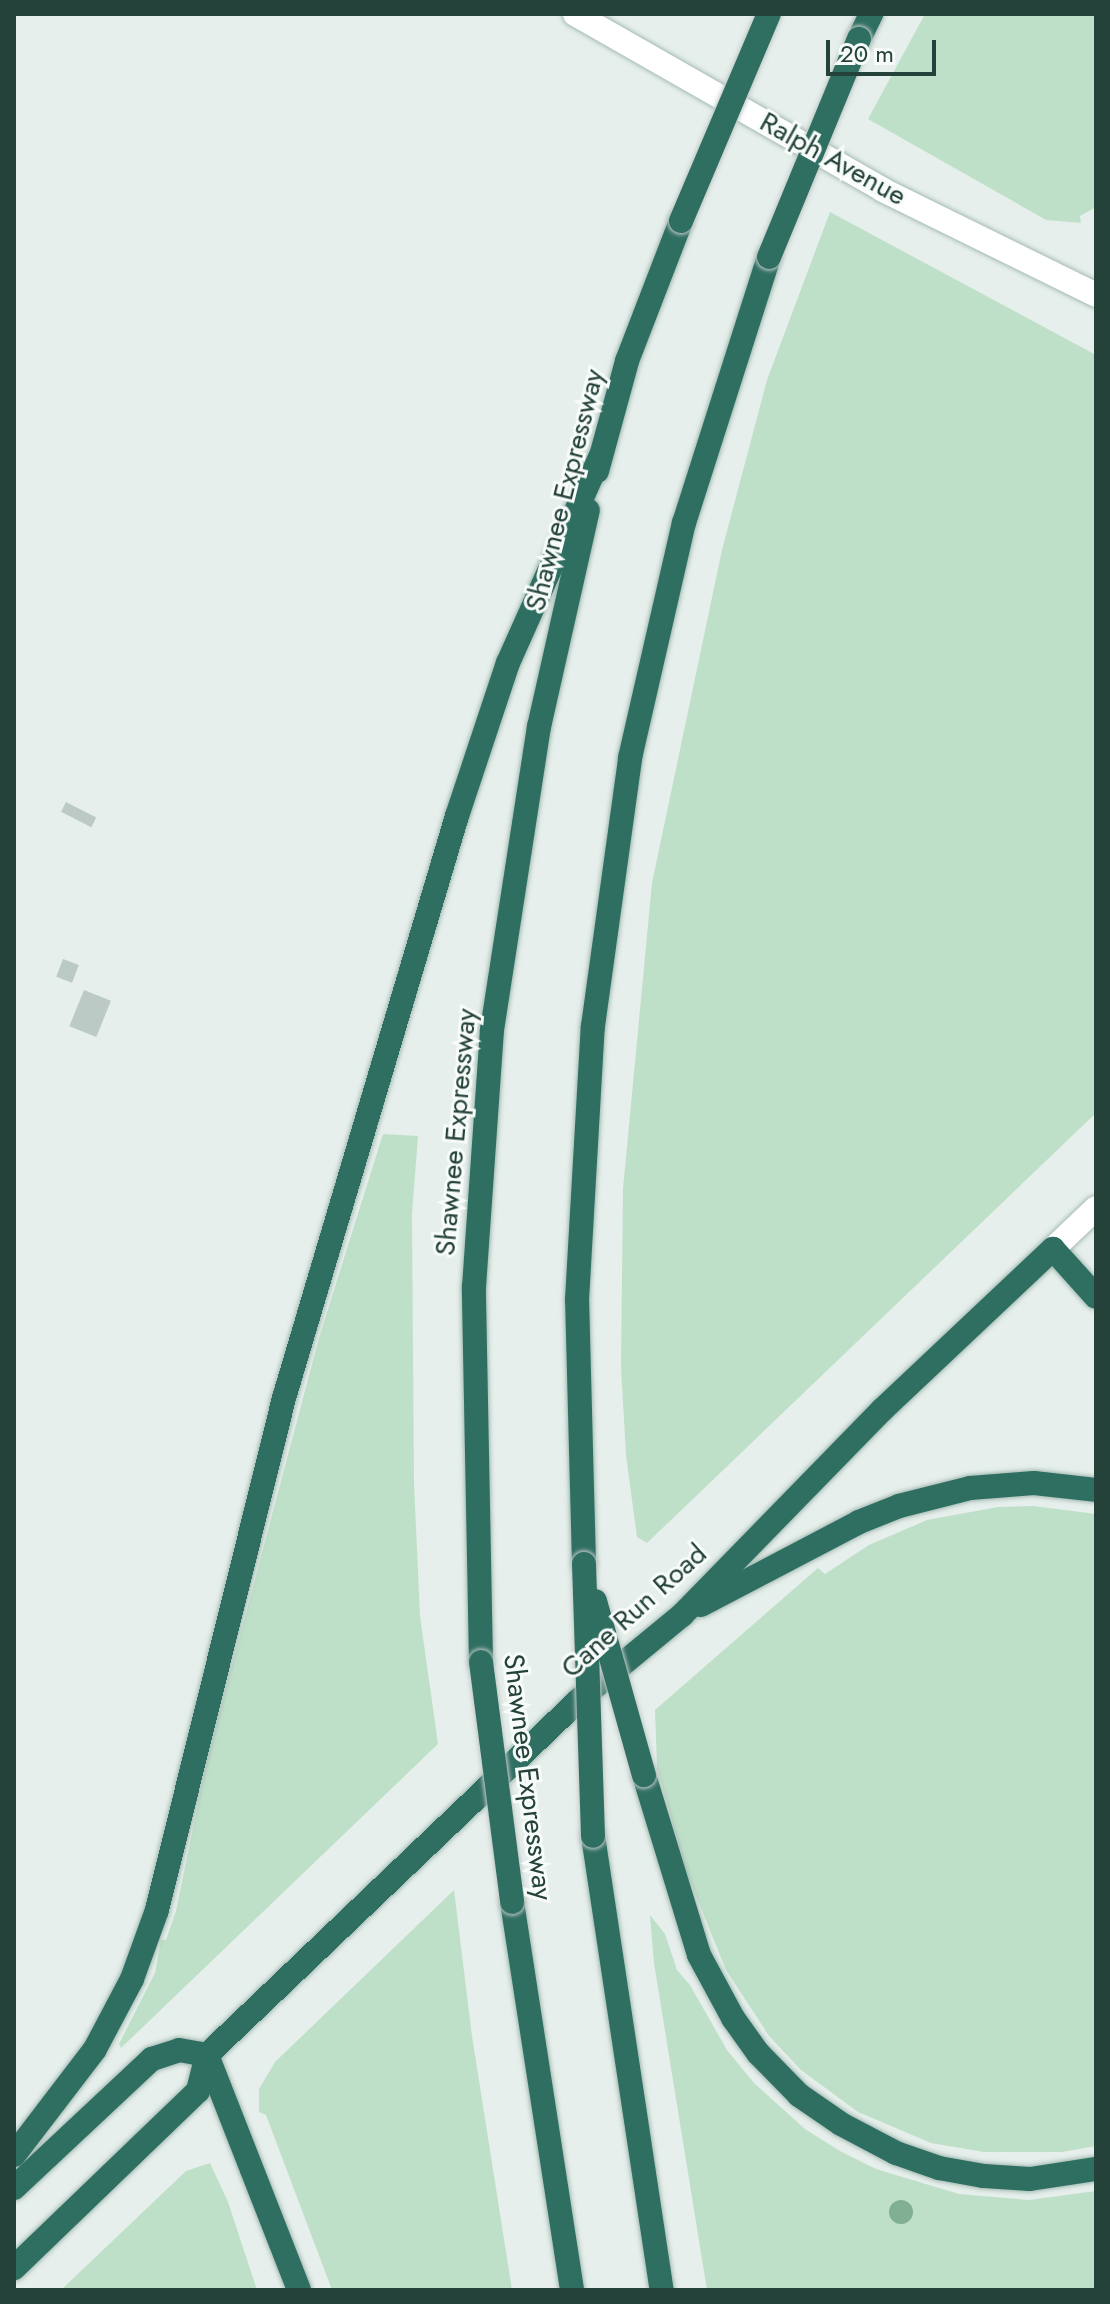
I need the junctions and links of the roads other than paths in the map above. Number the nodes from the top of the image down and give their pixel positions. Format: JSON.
{"nodes":[{"id":1,"x":575,"y":14,"type":"edge"},
{"id":2,"x":769,"y":14,"type":"edge"},
{"id":3,"x":871,"y":14,"type":"edge"},
{"id":4,"x":1096,"y":295,"type":"edge"},
{"id":5,"x":600,"y":457,"type":"junction"},
{"id":6,"x":1096,"y":1208,"type":"edge"},
{"id":7,"x":1053,"y":1249,"type":"junction"},
{"id":8,"x":1096,"y":1297,"type":"edge"},
{"id":9,"x":1096,"y":1490,"type":"edge"},
{"id":10,"x":584,"y":1564,"type":"junction"},
{"id":11,"x":682,"y":1615,"type":"junction"},
{"id":12,"x":207,"y":2055,"type":"junction"},
{"id":13,"x":14,"y":2155,"type":"edge"},
{"id":14,"x":1096,"y":2169,"type":"edge"},
{"id":15,"x":14,"y":2188,"type":"edge"},
{"id":16,"x":14,"y":2268,"type":"edge"},
{"id":17,"x":299,"y":2290,"type":"edge"},
{"id":18,"x":572,"y":2290,"type":"edge"},
{"id":19,"x":662,"y":2290,"type":"edge"}],
"edges":[{"from":1,"to":4,"type":"street","name":"Ralph Avenue"},
{"from":2,"to":5,"type":"highway","name":"Shawnee Expressway","bridge":true},
{"from":3,"to":10,"type":"highway","name":"Shawnee Expressway","bridge":true},
{"from":5,"to":13,"type":"highway"},
{"from":5,"to":18,"type":"highway","name":"Shawnee Expressway","bridge":true},
{"from":6,"to":7,"type":"street","name":"Cane Run Road"},
{"from":7,"to":8,"type":"highway"},
{"from":7,"to":11,"type":"highway","name":"Cane Run Road"},
{"from":9,"to":11,"type":"highway"},
{"from":10,"to":14,"type":"highway","bridge":true},
{"from":10,"to":19,"type":"highway","name":"Shawnee Expressway","bridge":true},
{"from":11,"to":12,"type":"highway","name":"Cane Run Road"},
{"from":12,"to":15,"type":"highway"},
{"from":12,"to":16,"type":"highway"},
{"from":12,"to":17,"type":"highway"}]}
